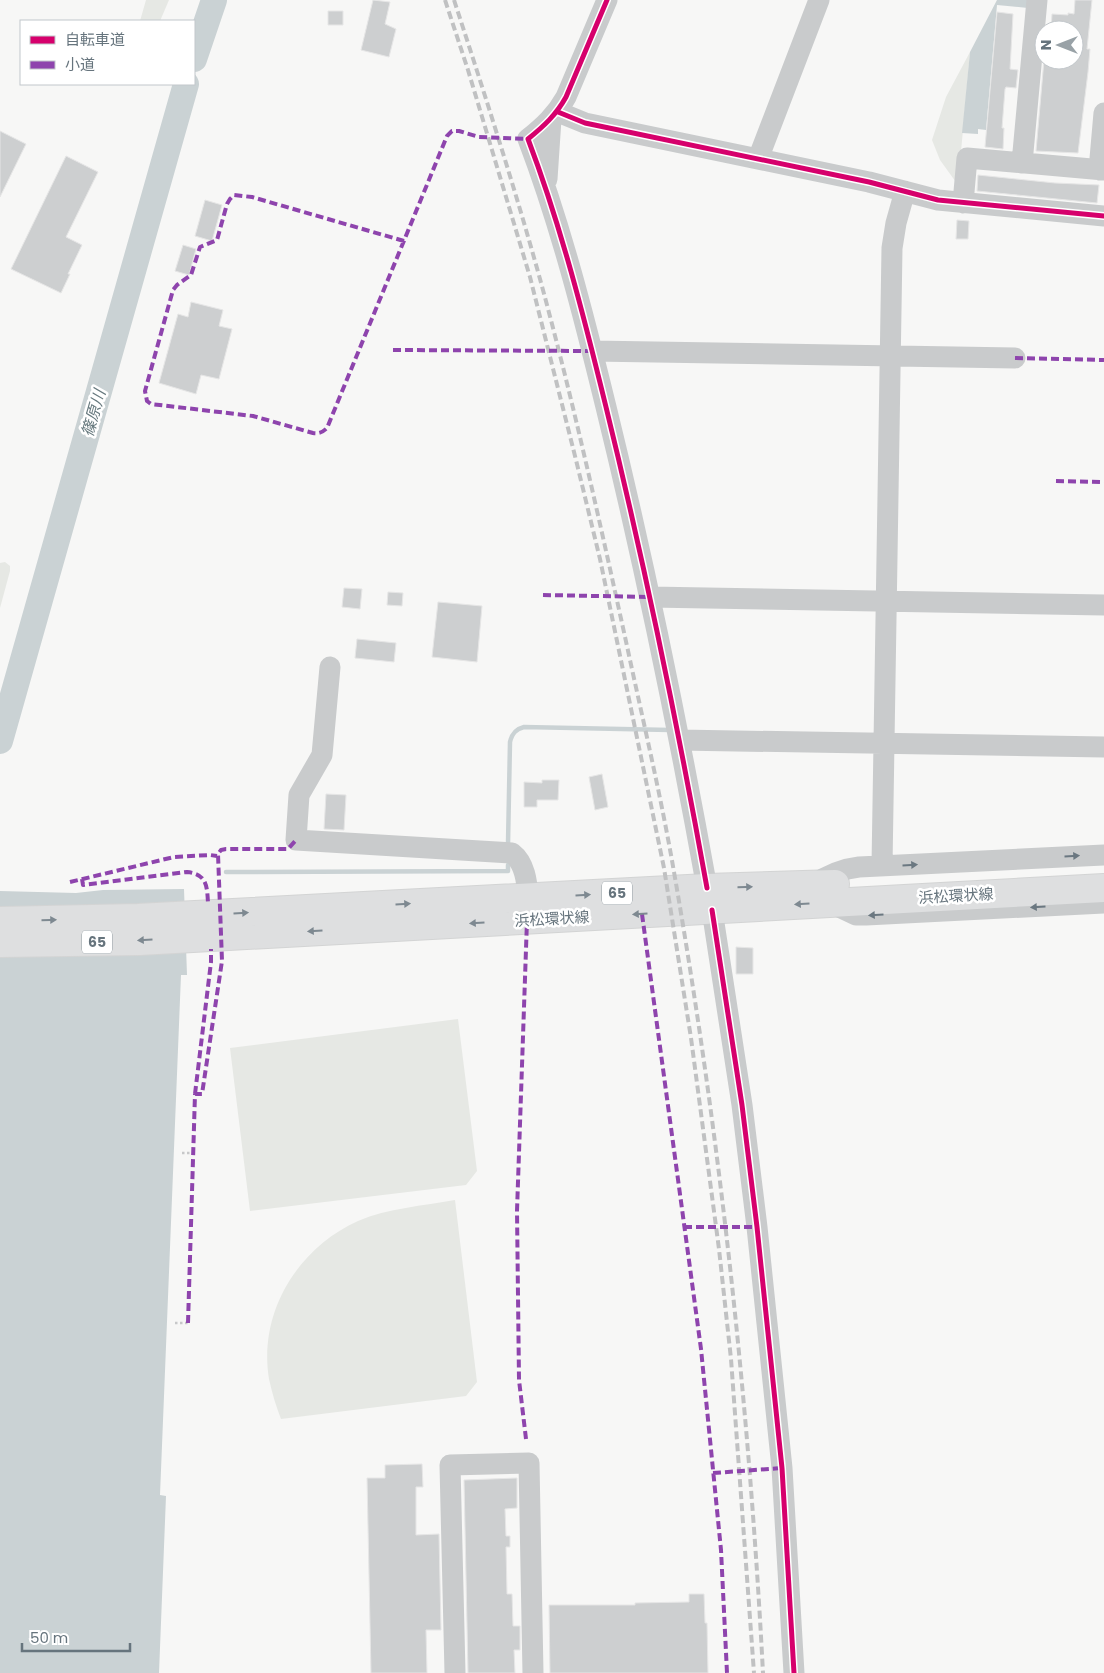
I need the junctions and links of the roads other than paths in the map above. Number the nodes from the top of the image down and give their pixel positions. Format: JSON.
{"nodes":[{"id":1,"x":607,"y":0,"type":"edge"},
{"id":2,"x":819,"y":0,"type":"edge"},
{"id":3,"x":1037,"y":0,"type":"edge"},
{"id":4,"x":1104,"y":113,"type":"edge"},
{"id":5,"x":554,"y":116,"type":"junction"},
{"id":6,"x":758,"y":159,"type":"junction"},
{"id":7,"x":1022,"y":163,"type":"junction"},
{"id":8,"x":1101,"y":170,"type":"edge"},
{"id":9,"x":905,"y":191,"type":"junction"},
{"id":10,"x":963,"y":203,"type":"junction"},
{"id":11,"x":1104,"y":216,"type":"edge"},
{"id":12,"x":592,"y":351,"type":"junction"},
{"id":13,"x":890,"y":356,"type":"junction"},
{"id":14,"x":1015,"y":358,"type":"dead end"},
{"id":15,"x":650,"y":597,"type":"junction"},
{"id":16,"x":886,"y":601,"type":"junction"},
{"id":17,"x":1104,"y":605,"type":"edge"},
{"id":18,"x":330,"y":666,"type":"dead end"},
{"id":19,"x":678,"y":733,"type":"junction"},
{"id":20,"x":883,"y":737,"type":"junction"},
{"id":21,"x":1104,"y":747,"type":"edge"},
{"id":22,"x":1104,"y":854,"type":"edge"},
{"id":23,"x":882,"y":866,"type":"junction"},
{"id":24,"x":1104,"y":870,"type":"edge"},
{"id":25,"x":1042,"y":882,"type":"junction"},
{"id":26,"x":1104,"y":888,"type":"edge"},
{"id":27,"x":821,"y":893,"type":"junction"},
{"id":28,"x":710,"y":899,"type":"junction"},
{"id":29,"x":1104,"y":903,"type":"edge"},
{"id":30,"x":541,"y":904,"type":"junction"},
{"id":31,"x":0,"y":921,"type":"edge"},
{"id":32,"x":201,"y":926,"type":"junction"},
{"id":33,"x":0,"y":943,"type":"edge"},
{"id":34,"x":455,"y":1673,"type":"edge"},
{"id":35,"x":533,"y":1673,"type":"edge"},
{"id":36,"x":794,"y":1673,"type":"edge"}],
"edges":[{"from":1,"to":5,"type":"street"},
{"from":2,"to":6,"type":"street"},
{"from":3,"to":7,"type":"street"},
{"from":4,"to":8,"type":"street"},
{"from":5,"to":6,"type":"street"},
{"from":5,"to":12,"type":"street"},
{"from":6,"to":9,"type":"street"},
{"from":7,"to":8,"type":"street"},
{"from":7,"to":10,"type":"street"},
{"from":9,"to":10,"type":"street"},
{"from":9,"to":13,"type":"street"},
{"from":10,"to":11,"type":"street"},
{"from":12,"to":13,"type":"street"},
{"from":12,"to":15,"type":"street"},
{"from":13,"to":14,"type":"street"},
{"from":13,"to":16,"type":"street"},
{"from":15,"to":16,"type":"street"},
{"from":15,"to":19,"type":"street"},
{"from":16,"to":17,"type":"street"},
{"from":16,"to":20,"type":"street"},
{"from":18,"to":30,"type":"street"},
{"from":19,"to":20,"type":"street"},
{"from":19,"to":28,"type":"street"},
{"from":20,"to":21,"type":"street"},
{"from":20,"to":23,"type":"street"},
{"from":23,"to":22,"type":"street","one_way":true},
{"from":23,"to":27,"type":"street"},
{"from":24,"to":25,"type":"main road","name":"浜松環状線","number":"65"},
{"from":25,"to":26,"type":"main road","name":"浜松環状線","number":"65"},
{"from":25,"to":27,"type":"main road","name":"浜松環状線","number":"65"},
{"from":27,"to":28,"type":"main road","name":"浜松環状線","number":"65"},
{"from":29,"to":27,"type":"street","one_way":true},
{"from":28,"to":30,"type":"main road","name":"浜松環状線","number":"65"},
{"from":28,"to":36,"type":"street"},
{"from":30,"to":32,"type":"main road","name":"浜松環状線","number":"65"},
{"from":31,"to":32,"type":"main road","name":"浜松環状線","number":"65","one_way":true},
{"from":32,"to":33,"type":"main road","name":"浜松環状線","number":"65","one_way":true},
{"from":34,"to":35,"type":"street"}]}
